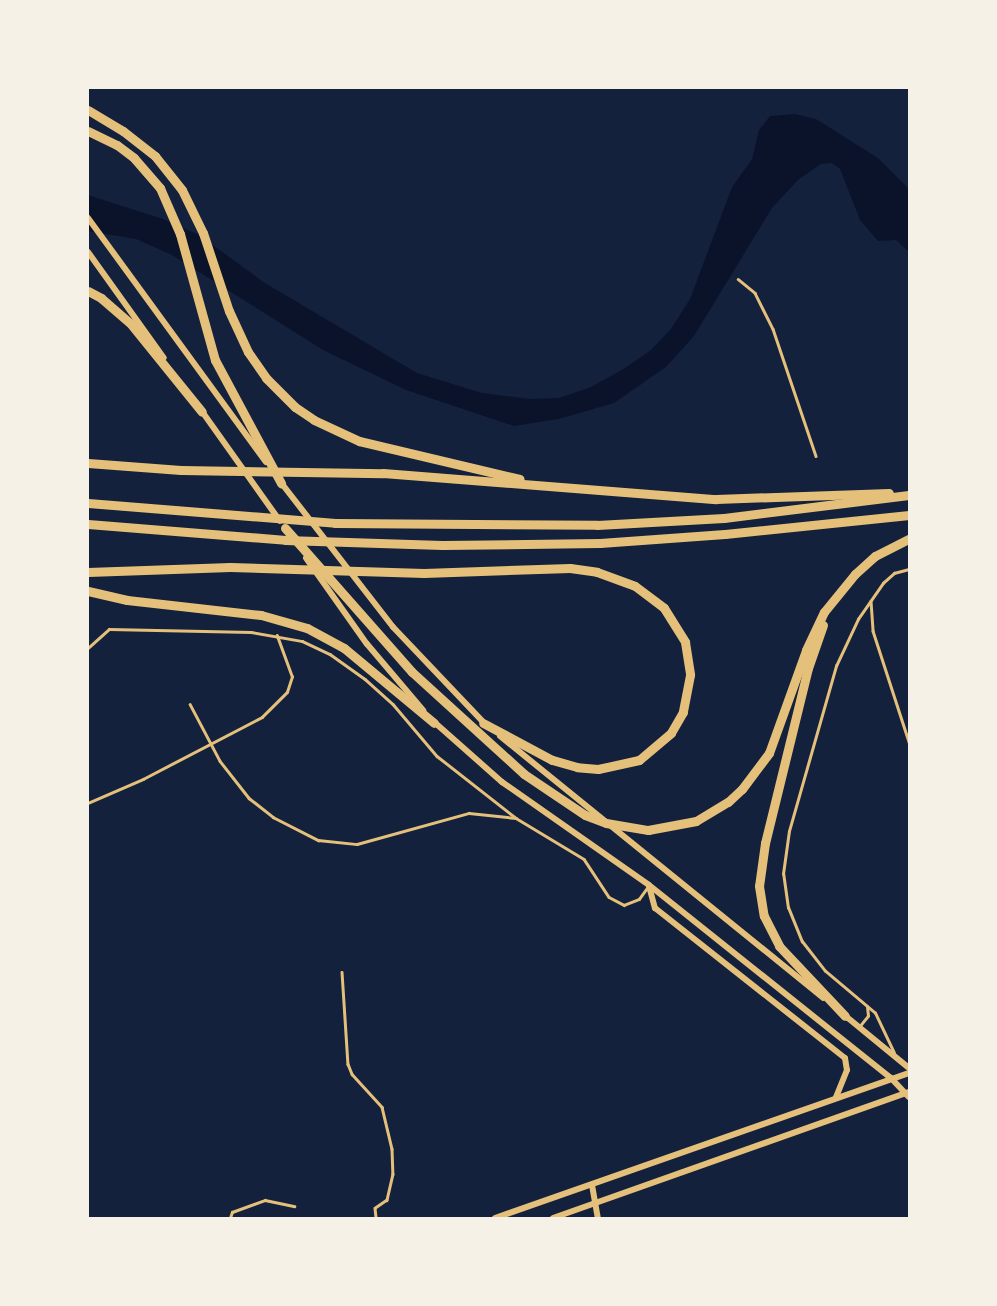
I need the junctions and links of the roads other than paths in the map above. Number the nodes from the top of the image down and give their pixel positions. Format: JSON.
{"nodes":[{"id":1,"x":88,"y":110,"type":"edge"},
{"id":2,"x":88,"y":131,"type":"edge"},
{"id":3,"x":88,"y":218,"type":"edge"},
{"id":4,"x":88,"y":252,"type":"edge"},
{"id":5,"x":737,"y":279,"type":"dead end"},
{"id":6,"x":88,"y":291,"type":"edge"},
{"id":7,"x":202,"y":412,"type":"junction"},
{"id":8,"x":816,"y":456,"type":"dead end"},
{"id":9,"x":88,"y":463,"type":"edge"},
{"id":10,"x":281,"y":483,"type":"junction"},
{"id":11,"x":601,"y":492,"type":"junction"},
{"id":12,"x":909,"y":494,"type":"edge"},
{"id":13,"x":88,"y":503,"type":"edge"},
{"id":14,"x":909,"y":515,"type":"edge"},
{"id":15,"x":88,"y":524,"type":"edge"},
{"id":16,"x":285,"y":528,"type":"junction"},
{"id":17,"x":909,"y":539,"type":"edge"},
{"id":18,"x":909,"y":569,"type":"edge"},
{"id":19,"x":88,"y":572,"type":"edge"},
{"id":20,"x":88,"y":591,"type":"edge"},
{"id":21,"x":837,"y":595,"type":"junction"},
{"id":22,"x":871,"y":600,"type":"junction"},
{"id":23,"x":277,"y":636,"type":"junction"},
{"id":24,"x":88,"y":648,"type":"edge"},
{"id":25,"x":190,"y":704,"type":"dead end"},
{"id":26,"x":434,"y":723,"type":"junction"},
{"id":27,"x":484,"y":723,"type":"junction"},
{"id":28,"x":909,"y":742,"type":"edge"},
{"id":29,"x":211,"y":743,"type":"junction"},
{"id":30,"x":88,"y":803,"type":"edge"},
{"id":31,"x":516,"y":818,"type":"junction"},
{"id":32,"x":649,"y":885,"type":"junction"},
{"id":33,"x":342,"y":972,"type":"dead end"},
{"id":34,"x":865,"y":1004,"type":"junction"},
{"id":35,"x":845,"y":1016,"type":"junction"},
{"id":36,"x":859,"y":1027,"type":"junction"},
{"id":37,"x":895,"y":1056,"type":"junction"},
{"id":38,"x":909,"y":1070,"type":"edge"},
{"id":39,"x":891,"y":1077,"type":"junction"},
{"id":40,"x":908,"y":1094,"type":"edge"},
{"id":41,"x":836,"y":1097,"type":"junction"},
{"id":42,"x":592,"y":1185,"type":"junction"},
{"id":43,"x":596,"y":1203,"type":"junction"},
{"id":44,"x":294,"y":1206,"type":"dead end"},
{"id":45,"x":230,"y":1219,"type":"edge"},
{"id":46,"x":376,"y":1219,"type":"edge"},
{"id":47,"x":495,"y":1219,"type":"edge"},
{"id":48,"x":552,"y":1219,"type":"edge"},
{"id":49,"x":598,"y":1219,"type":"edge"}],
"edges":[{"from":1,"to":11,"type":"highway"},
{"from":2,"to":10,"type":"highway"},
{"from":3,"to":10,"type":"street"},
{"from":4,"to":7,"type":"street"},
{"from":5,"to":8,"type":"lane"},
{"from":6,"to":7,"type":"highway"},
{"from":7,"to":16,"type":"street"},
{"from":9,"to":11,"type":"highway"},
{"from":10,"to":27,"type":"street"},
{"from":11,"to":12,"type":"highway"},
{"from":12,"to":13,"type":"highway"},
{"from":14,"to":15,"type":"highway"},
{"from":16,"to":21,"type":"highway"},
{"from":16,"to":26,"type":"street"},
{"from":17,"to":21,"type":"highway"},
{"from":18,"to":22,"type":"lane"},
{"from":19,"to":27,"type":"highway"},
{"from":20,"to":26,"type":"highway"},
{"from":21,"to":35,"type":"highway"},
{"from":22,"to":28,"type":"lane"},
{"from":22,"to":34,"type":"lane"},
{"from":23,"to":24,"type":"lane"},
{"from":23,"to":29,"type":"lane"},
{"from":23,"to":31,"type":"lane"},
{"from":25,"to":29,"type":"lane"},
{"from":26,"to":32,"type":"street"},
{"from":27,"to":35,"type":"street"},
{"from":29,"to":30,"type":"lane"},
{"from":29,"to":31,"type":"lane"},
{"from":31,"to":32,"type":"lane"},
{"from":32,"to":39,"type":"street"},
{"from":32,"to":41,"type":"street"},
{"from":33,"to":46,"type":"lane"},
{"from":34,"to":36,"type":"lane"},
{"from":34,"to":37,"type":"lane"},
{"from":35,"to":36,"type":"street"},
{"from":36,"to":37,"type":"street"},
{"from":37,"to":38,"type":"street"},
{"from":38,"to":39,"type":"street"},
{"from":39,"to":40,"type":"street"},
{"from":39,"to":41,"type":"street"},
{"from":40,"to":43,"type":"street"},
{"from":41,"to":42,"type":"street"},
{"from":42,"to":43,"type":"street"},
{"from":42,"to":47,"type":"street"},
{"from":43,"to":48,"type":"street"},
{"from":43,"to":49,"type":"street"},
{"from":44,"to":45,"type":"lane"}]}
